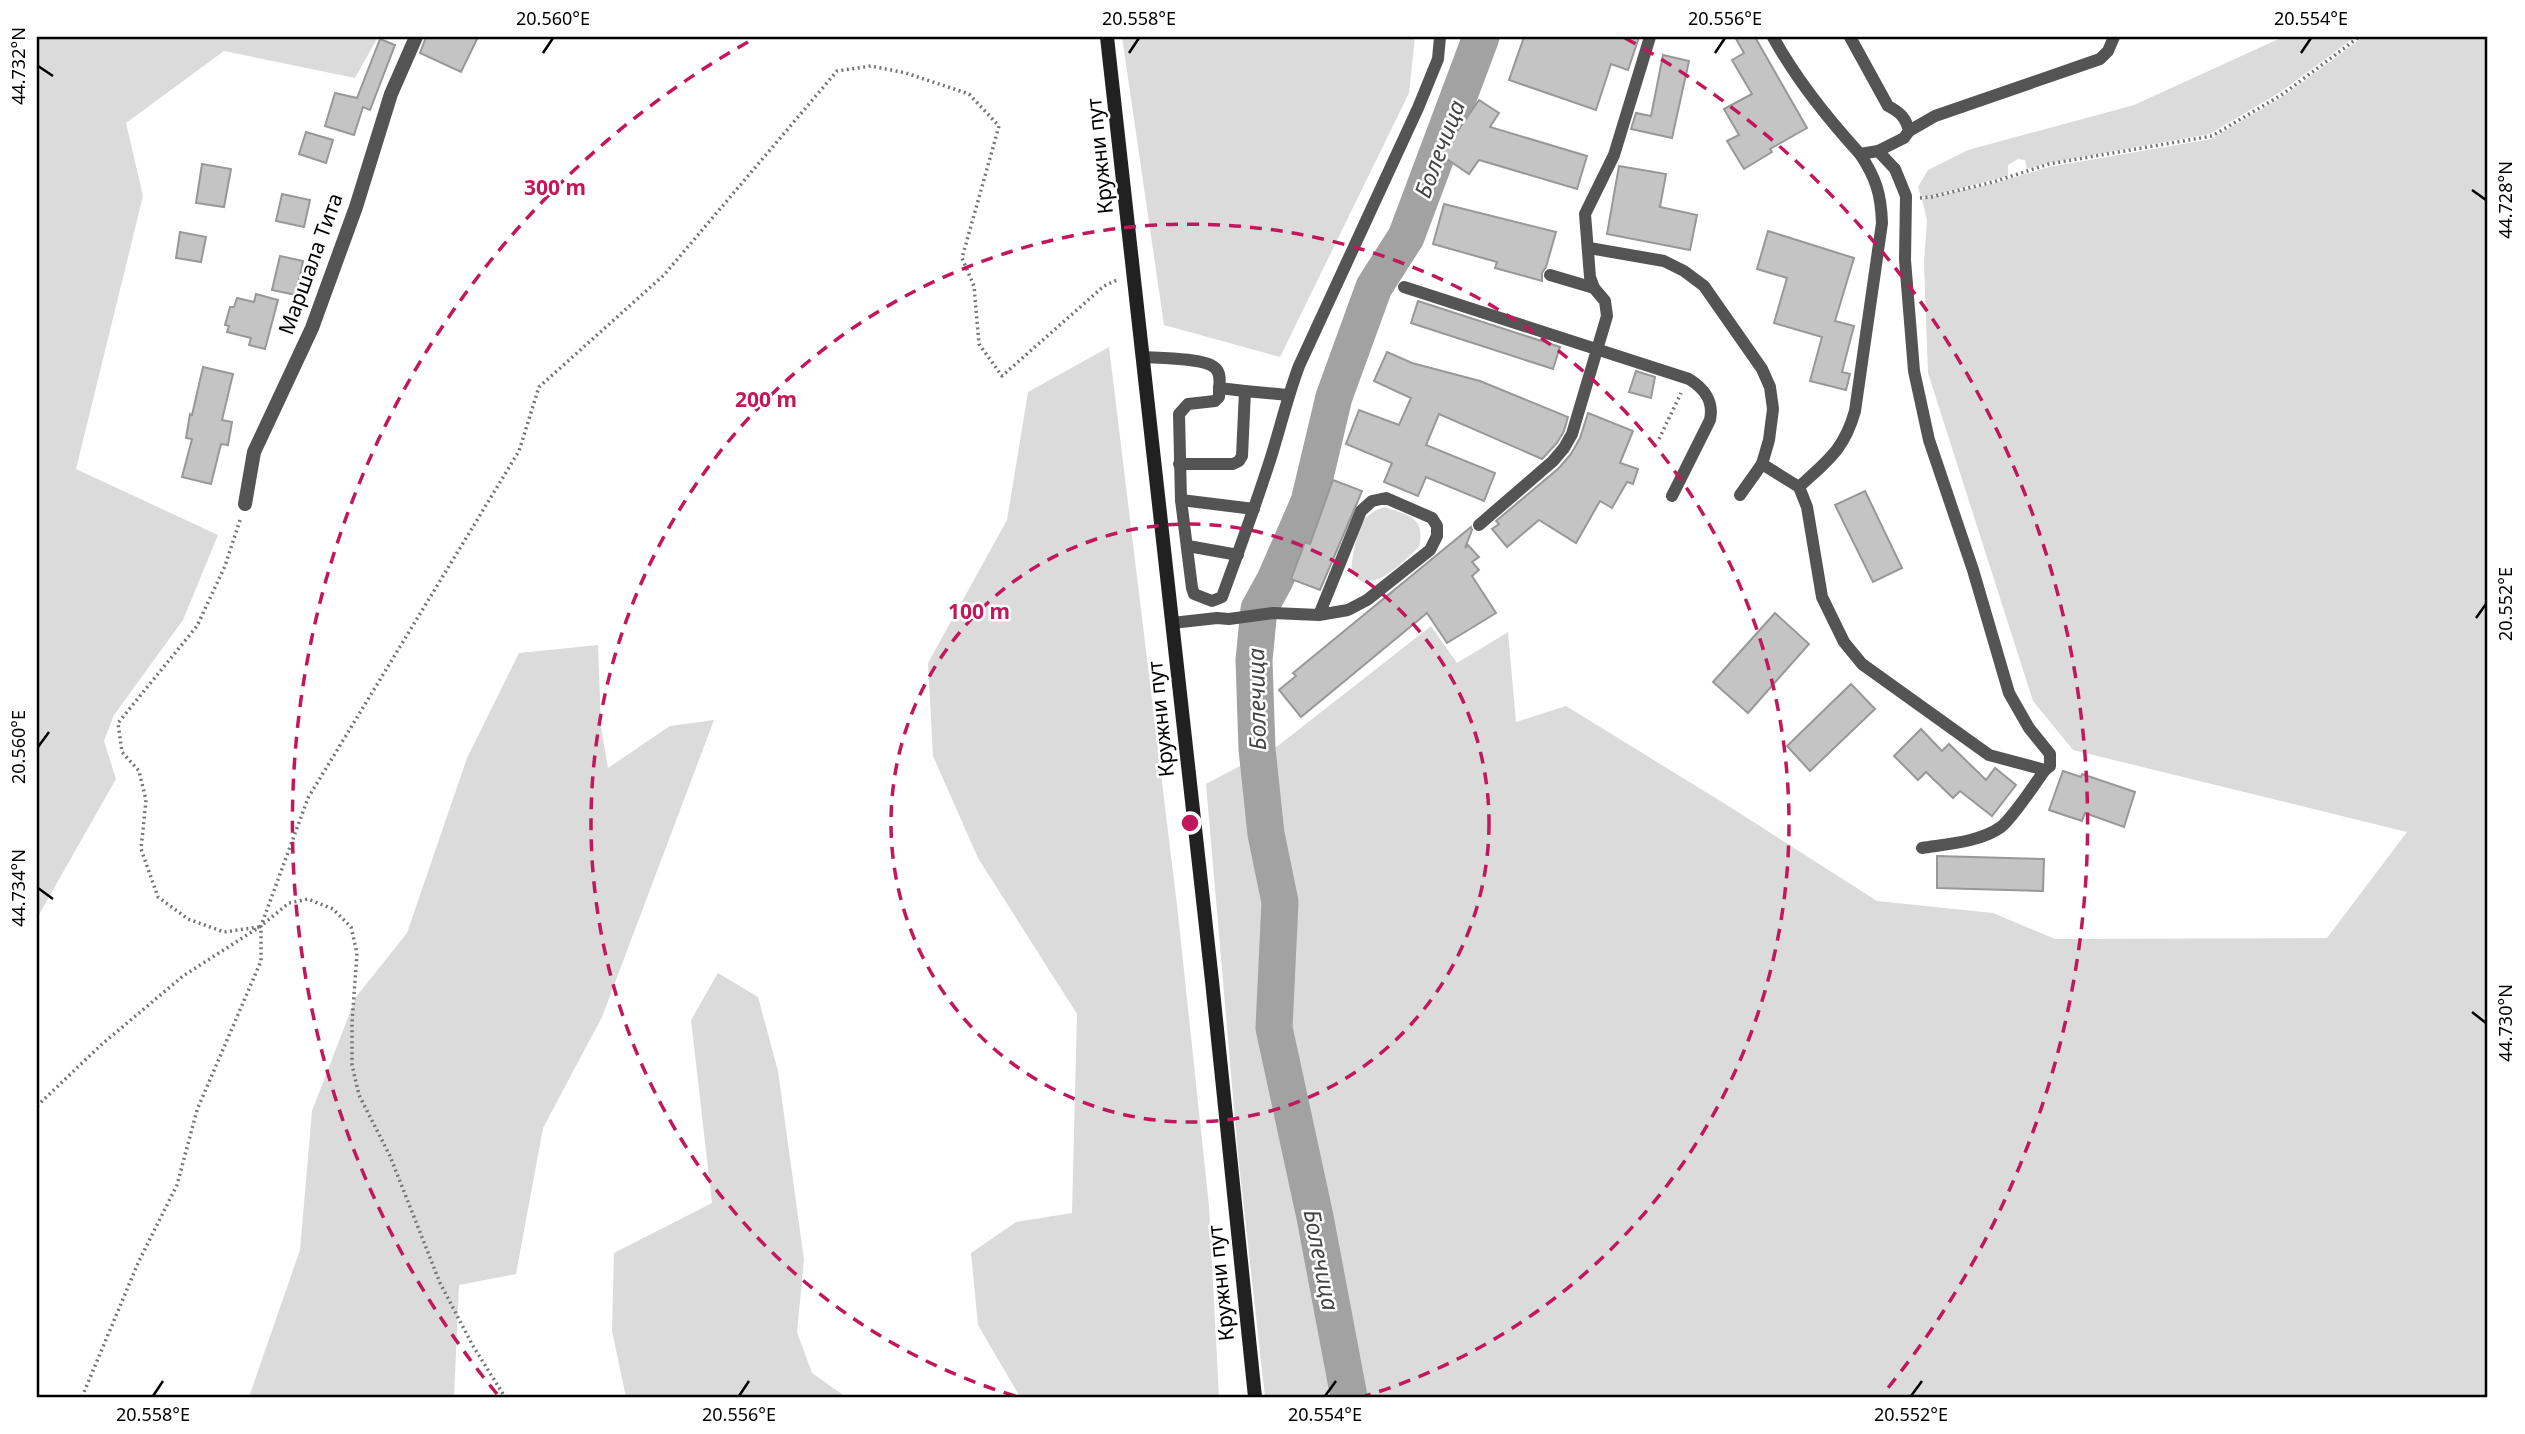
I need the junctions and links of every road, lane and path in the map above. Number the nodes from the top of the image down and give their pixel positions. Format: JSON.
{"nodes":[{"id":1,"x":416,"y":37,"type":"edge"},
{"id":2,"x":1107,"y":37,"type":"edge"},
{"id":3,"x":1440,"y":37,"type":"edge"},
{"id":4,"x":1650,"y":37,"type":"edge"},
{"id":5,"x":1773,"y":37,"type":"edge"},
{"id":6,"x":1850,"y":37,"type":"edge"},
{"id":7,"x":2113,"y":37,"type":"edge"},
{"id":8,"x":2359,"y":37,"type":"edge"},
{"id":9,"x":1909,"y":131,"type":"junction"},
{"id":10,"x":1878,"y":150,"type":"junction"},
{"id":11,"x":1860,"y":154,"type":"junction"},
{"id":12,"x":1906,"y":196,"type":"junction"},
{"id":13,"x":1589,"y":248,"type":"junction"},
{"id":14,"x":1134,"y":272,"type":"junction"},
{"id":15,"x":1550,"y":275,"type":"dead end"},
{"id":16,"x":1404,"y":287,"type":"dead end"},
{"id":17,"x":1594,"y":288,"type":"junction"},
{"id":18,"x":1598,"y":348,"type":"junction"},
{"id":19,"x":1143,"y":357,"type":"junction"},
{"id":20,"x":1689,"y":379,"type":"junction"},
{"id":21,"x":1219,"y":388,"type":"junction"},
{"id":22,"x":1245,"y":391,"type":"junction"},
{"id":23,"x":1288,"y":395,"type":"junction"},
{"id":24,"x":1659,"y":439,"type":"dead end"},
{"id":25,"x":1179,"y":464,"type":"junction"},
{"id":26,"x":1762,"y":464,"type":"junction"},
{"id":27,"x":1799,"y":487,"type":"junction"},
{"id":28,"x":1740,"y":495,"type":"dead end"},
{"id":29,"x":1672,"y":496,"type":"dead end"},
{"id":30,"x":1181,"y":500,"type":"junction"},
{"id":31,"x":245,"y":504,"type":"joint"},
{"id":32,"x":1254,"y":509,"type":"junction"},
{"id":33,"x":1479,"y":525,"type":"dead end"},
{"id":34,"x":1188,"y":546,"type":"junction"},
{"id":35,"x":1238,"y":555,"type":"junction"},
{"id":36,"x":1318,"y":615,"type":"junction"},
{"id":37,"x":1171,"y":623,"type":"junction"},
{"id":38,"x":2045,"y":770,"type":"junction"},
{"id":39,"x":1922,"y":848,"type":"dead end"},
{"id":40,"x":261,"y":926,"type":"junction"},
{"id":41,"x":37,"y":1106,"type":"edge"},
{"id":42,"x":82,"y":1397,"type":"edge"},
{"id":43,"x":505,"y":1397,"type":"edge"},
{"id":44,"x":1255,"y":1397,"type":"edge"}],
"edges":[{"from":1,"to":31,"type":"street","name":"Маршала Тита"},
{"from":2,"to":14,"type":"main road","name":"Кружни пут"},
{"from":3,"to":23,"type":"lane"},
{"from":4,"to":13,"type":"lane"},
{"from":5,"to":11,"type":"lane"},
{"from":6,"to":9,"type":"lane"},
{"from":7,"to":9,"type":"lane"},
{"from":8,"to":12,"type":"path"},
{"from":9,"to":10,"type":"lane"},
{"from":10,"to":11,"type":"lane"},
{"from":10,"to":12,"type":"lane"},
{"from":11,"to":27,"type":"lane"},
{"from":12,"to":38,"type":"lane"},
{"from":13,"to":17,"type":"lane"},
{"from":13,"to":26,"type":"lane"},
{"from":14,"to":19,"type":"main road","name":"Кружни пут"},
{"from":14,"to":40,"type":"path"},
{"from":15,"to":17,"type":"lane"},
{"from":16,"to":18,"type":"lane"},
{"from":17,"to":18,"type":"lane"},
{"from":18,"to":20,"type":"lane"},
{"from":18,"to":33,"type":"lane"},
{"from":19,"to":21,"type":"lane"},
{"from":19,"to":37,"type":"main road","name":"Кружни пут"},
{"from":20,"to":24,"type":"path"},
{"from":20,"to":29,"type":"lane"},
{"from":21,"to":22,"type":"lane"},
{"from":21,"to":25,"type":"lane"},
{"from":22,"to":23,"type":"lane"},
{"from":22,"to":25,"type":"lane"},
{"from":23,"to":32,"type":"lane"},
{"from":25,"to":30,"type":"lane"},
{"from":26,"to":27,"type":"lane"},
{"from":26,"to":28,"type":"lane"},
{"from":27,"to":38,"type":"lane"},
{"from":30,"to":32,"type":"lane"},
{"from":30,"to":34,"type":"lane"},
{"from":31,"to":40,"type":"path"},
{"from":32,"to":35,"type":"lane"},
{"from":34,"to":35,"type":"lane"},
{"from":34,"to":35,"type":"lane"},
{"from":36,"to":36,"type":"lane"},
{"from":36,"to":37,"type":"lane"},
{"from":37,"to":44,"type":"main road","name":"Кружни пут"},
{"from":38,"to":39,"type":"lane"},
{"from":40,"to":41,"type":"path"},
{"from":40,"to":42,"type":"path"},
{"from":40,"to":43,"type":"path"}]}
